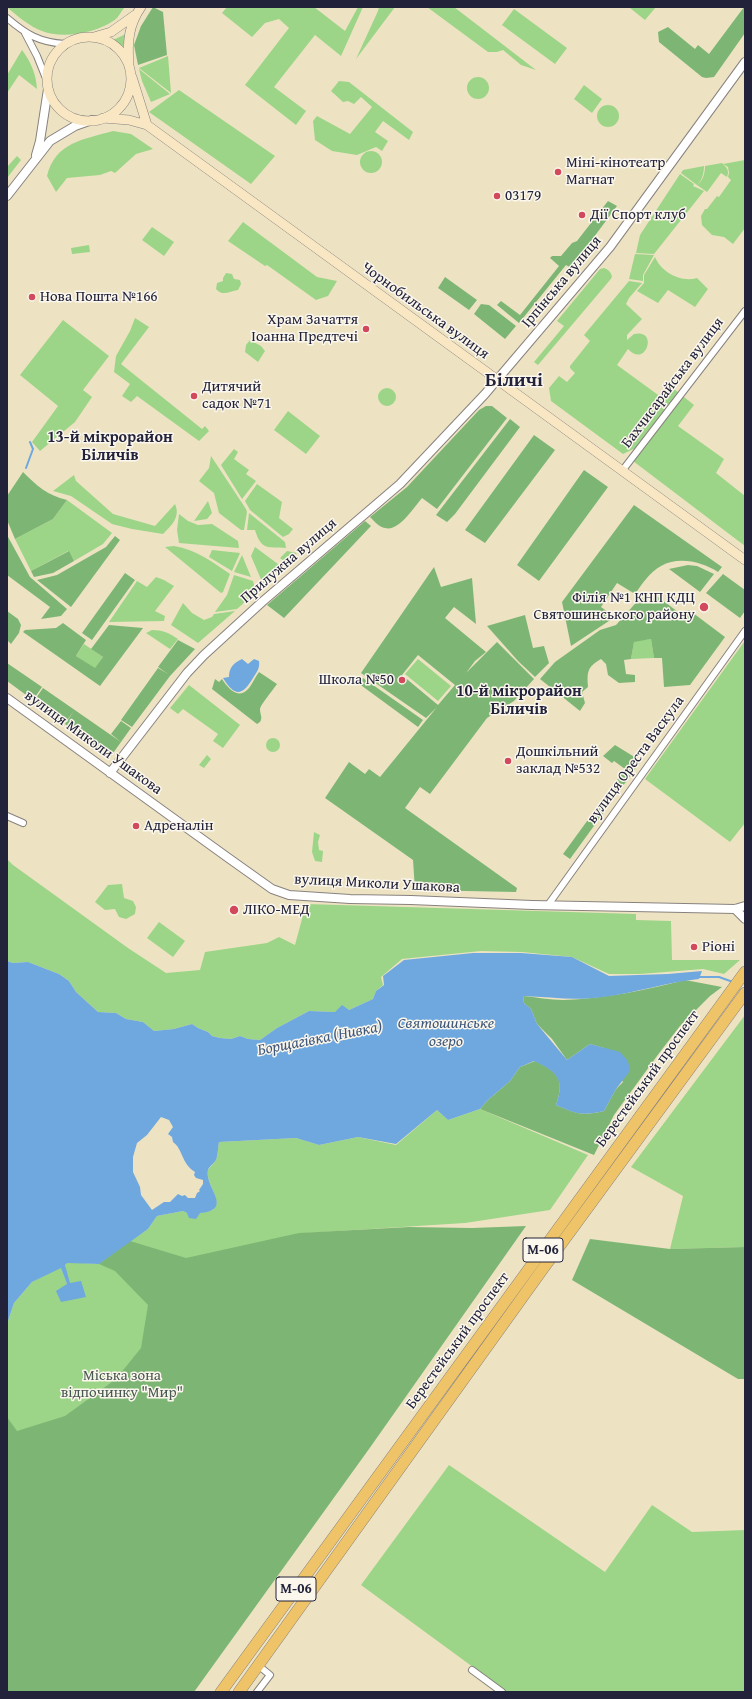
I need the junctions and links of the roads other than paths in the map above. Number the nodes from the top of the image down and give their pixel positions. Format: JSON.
{"nodes":[{"id":1,"x":141,"y":7,"type":"edge"},
{"id":2,"x":135,"y":15,"type":"junction"},
{"id":3,"x":7,"y":18,"type":"edge"},
{"id":4,"x":25,"y":33,"type":"junction"},
{"id":5,"x":93,"y":37,"type":"junction"},
{"id":6,"x":65,"y":44,"type":"junction"},
{"id":7,"x":745,"y":62,"type":"edge"},
{"id":8,"x":130,"y":70,"type":"junction"},
{"id":9,"x":48,"y":85,"type":"junction"},
{"id":10,"x":103,"y":118,"type":"junction"},
{"id":11,"x":92,"y":120,"type":"junction"},
{"id":12,"x":147,"y":125,"type":"junction"},
{"id":13,"x":34,"y":160,"type":"junction"},
{"id":14,"x":7,"y":196,"type":"edge"},
{"id":15,"x":745,"y":311,"type":"edge"},
{"id":16,"x":496,"y":380,"type":"junction"},
{"id":17,"x":622,"y":471,"type":"junction"},
{"id":18,"x":745,"y":560,"type":"edge"},
{"id":19,"x":745,"y":631,"type":"edge"},
{"id":20,"x":7,"y":698,"type":"edge"},
{"id":21,"x":110,"y":773,"type":"junction"},
{"id":22,"x":7,"y":816,"type":"edge"},
{"id":23,"x":23,"y":823,"type":"dead end"},
{"id":24,"x":548,"y":905,"type":"junction"},
{"id":25,"x":745,"y":906,"type":"edge"},
{"id":26,"x":735,"y":909,"type":"junction"},
{"id":27,"x":745,"y":919,"type":"edge"},
{"id":28,"x":745,"y":972,"type":"edge"},
{"id":29,"x":743,"y":995,"type":"edge"},
{"id":30,"x":259,"y":1666,"type":"junction"},
{"id":31,"x":472,"y":1670,"type":"dead end"},
{"id":32,"x":222,"y":1692,"type":"edge"},
{"id":33,"x":240,"y":1692,"type":"edge"},
{"id":34,"x":257,"y":1692,"type":"edge"},
{"id":35,"x":502,"y":1692,"type":"edge"}],
"edges":[{"from":1,"to":2,"type":"main road"},
{"from":2,"to":5,"type":"main road"},
{"from":2,"to":8,"type":"main road"},
{"from":3,"to":4,"type":"street"},
{"from":4,"to":6,"type":"street"},
{"from":4,"to":9,"type":"street"},
{"from":5,"to":6,"type":"main road"},
{"from":5,"to":8,"type":"main road"},
{"from":6,"to":9,"type":"main road"},
{"from":7,"to":16,"type":"street","name":"Ірпінська вулиця"},
{"from":8,"to":10,"type":"main road"},
{"from":8,"to":12,"type":"main road"},
{"from":9,"to":11,"type":"main road"},
{"from":9,"to":13,"type":"street"},
{"from":10,"to":11,"type":"main road"},
{"from":10,"to":12,"type":"main road","name":"Чорнобильська вулиця"},
{"from":11,"to":13,"type":"street"},
{"from":12,"to":16,"type":"main road","name":"Чорнобильська вулиця"},
{"from":13,"to":14,"type":"street"},
{"from":15,"to":17,"type":"street","name":"Бахчисарайська вулиця"},
{"from":16,"to":17,"type":"main road","name":"Чорнобильська вулиця"},
{"from":16,"to":21,"type":"street","name":"Прилужна вулиця"},
{"from":17,"to":18,"type":"main road","name":"Чорнобильська вулиця"},
{"from":19,"to":24,"type":"street","name":"вулиця Ореста Васкула"},
{"from":20,"to":21,"type":"street","name":"вулиця Миколи Ушакова"},
{"from":21,"to":24,"type":"street","name":"вулиця Миколи Ушакова"},
{"from":22,"to":23,"type":"street"},
{"from":24,"to":26,"type":"street","name":"вулиця Миколи Ушакова"},
{"from":25,"to":26,"type":"street","name":"вулиця Миколи Ушакова"},
{"from":26,"to":27,"type":"street"},
{"from":28,"to":32,"type":"highway","name":"Берестейський проспект","number":"М-06"},
{"from":29,"to":30,"type":"highway","name":"Берестейський проспект","number":"М-06"},
{"from":30,"to":33,"type":"highway","number":"М-06"},
{"from":30,"to":34,"type":"street"},
{"from":31,"to":35,"type":"street"}]}
